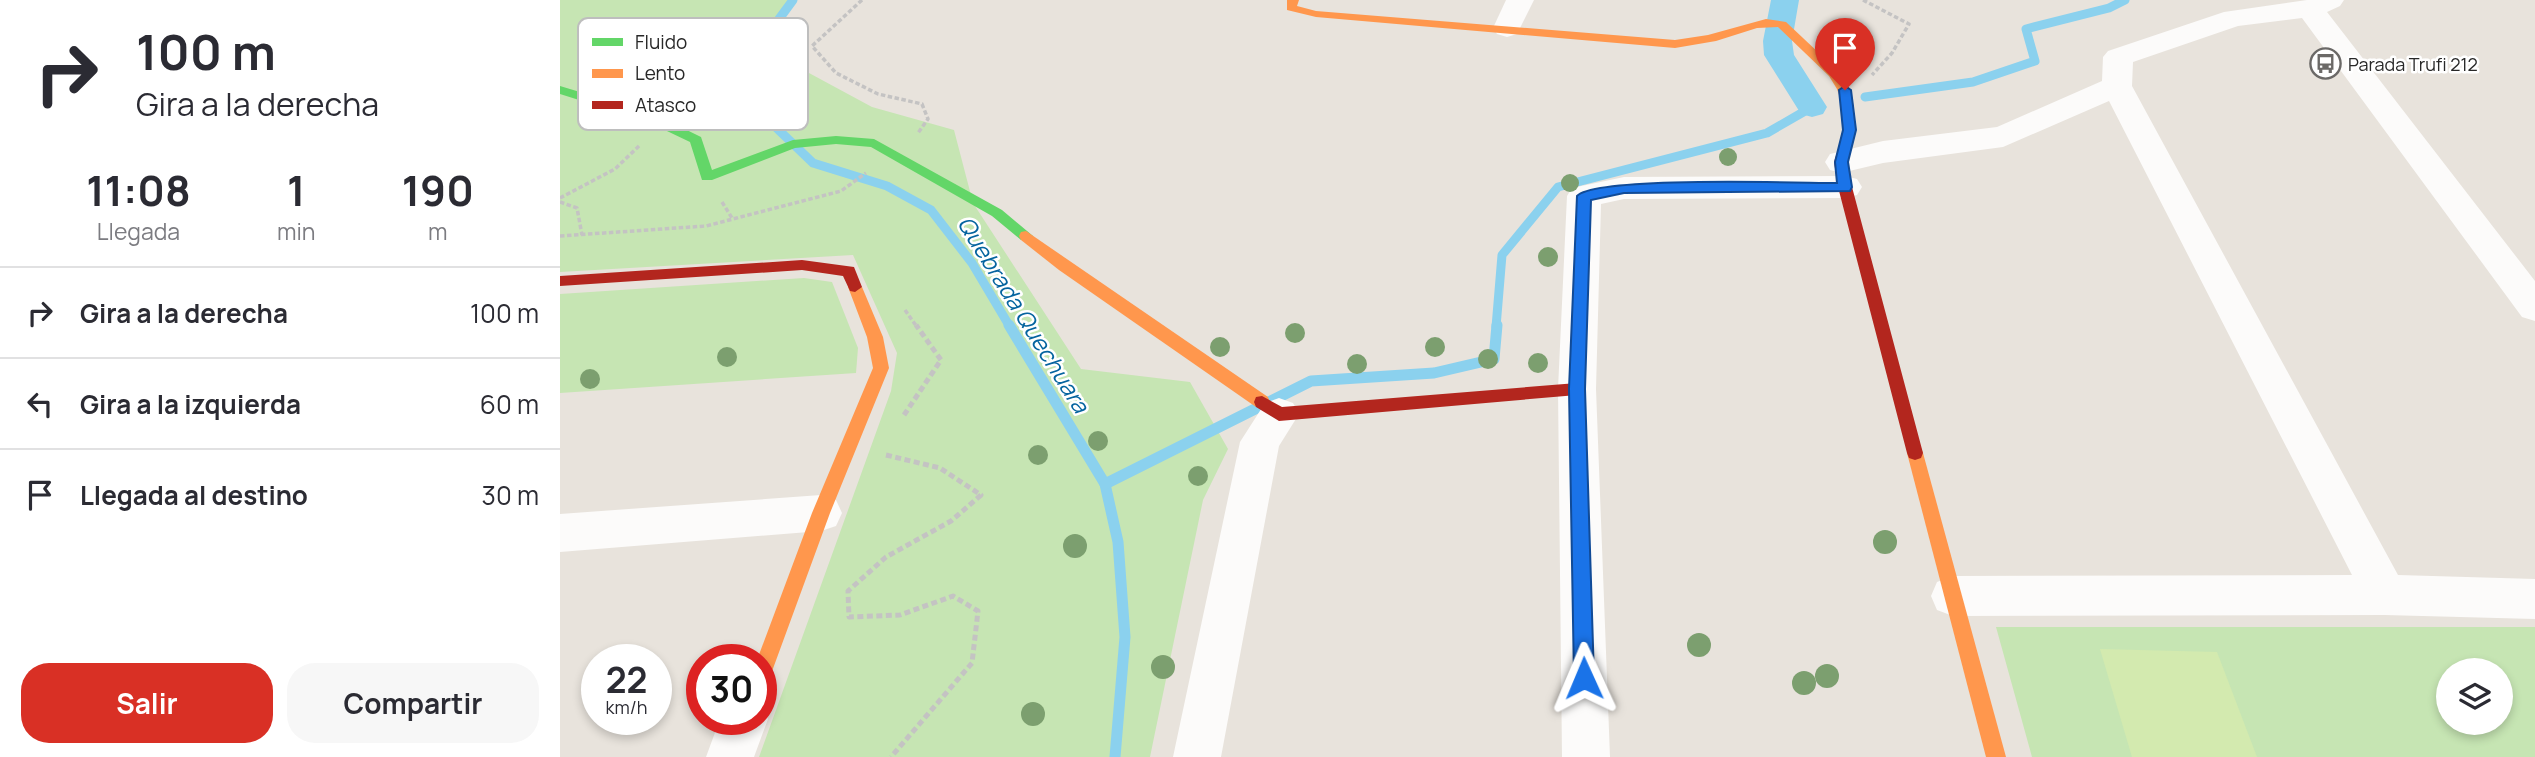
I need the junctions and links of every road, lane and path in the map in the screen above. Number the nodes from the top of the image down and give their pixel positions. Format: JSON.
{"nodes":[{"id":1,"x":1293,"y":0,"type":"edge"},
{"id":2,"x":1520,"y":0,"type":"edge"},
{"id":3,"x":1863,"y":0,"type":"edge"},
{"id":4,"x":2320,"y":4,"type":"edge"},
{"id":5,"x":1507,"y":28,"type":"junction"},
{"id":6,"x":2117,"y":86,"type":"junction"},
{"id":7,"x":560,"y":90,"type":"edge"},
{"id":8,"x":1845,"y":90,"type":"junction"},
{"id":9,"x":578,"y":96,"type":"edge"},
{"id":10,"x":656,"y":130,"type":"edge"},
{"id":11,"x":674,"y":130,"type":"edge"},
{"id":12,"x":1843,"y":175,"type":"junction"},
{"id":13,"x":560,"y":200,"type":"edge"},
{"id":14,"x":582,"y":234,"type":"dead end"},
{"id":15,"x":560,"y":281,"type":"edge"},
{"id":16,"x":2535,"y":307,"type":"edge"},
{"id":17,"x":1577,"y":389,"type":"junction"},
{"id":18,"x":1279,"y":414,"type":"junction"},
{"id":19,"x":821,"y":513,"type":"junction"},
{"id":20,"x":560,"y":533,"type":"edge"},
{"id":21,"x":2385,"y":595,"type":"junction"},
{"id":22,"x":1953,"y":596,"type":"junction"},
{"id":23,"x":2535,"y":599,"type":"edge"},
{"id":24,"x":772,"y":644,"type":"edge"},
{"id":25,"x":738,"y":735,"type":"edge"},
{"id":26,"x":730,"y":757,"type":"edge"},
{"id":27,"x":1197,"y":757,"type":"edge"},
{"id":28,"x":1586,"y":757,"type":"edge"},
{"id":29,"x":1996,"y":757,"type":"edge"}],
"edges":[{"from":1,"to":5,"type":"street"},
{"from":2,"to":5,"type":"street"},
{"from":3,"to":8,"type":"path"},
{"from":4,"to":6,"type":"street"},
{"from":4,"to":16,"type":"street"},
{"from":5,"to":8,"type":"street"},
{"from":6,"to":12,"type":"street"},
{"from":6,"to":21,"type":"street"},
{"from":7,"to":9,"type":"street"},
{"from":8,"to":12,"type":"street"},
{"from":10,"to":13,"type":"path"},
{"from":11,"to":18,"type":"street"},
{"from":12,"to":17,"type":"street"},
{"from":12,"to":22,"type":"street"},
{"from":13,"to":14,"type":"path"},
{"from":15,"to":19,"type":"street"},
{"from":17,"to":18,"type":"street"},
{"from":17,"to":28,"type":"street"},
{"from":18,"to":27,"type":"street"},
{"from":19,"to":20,"type":"street"},
{"from":19,"to":24,"type":"street"},
{"from":21,"to":22,"type":"street"},
{"from":21,"to":23,"type":"street"},
{"from":22,"to":29,"type":"street"},
{"from":25,"to":26,"type":"street"}]}
